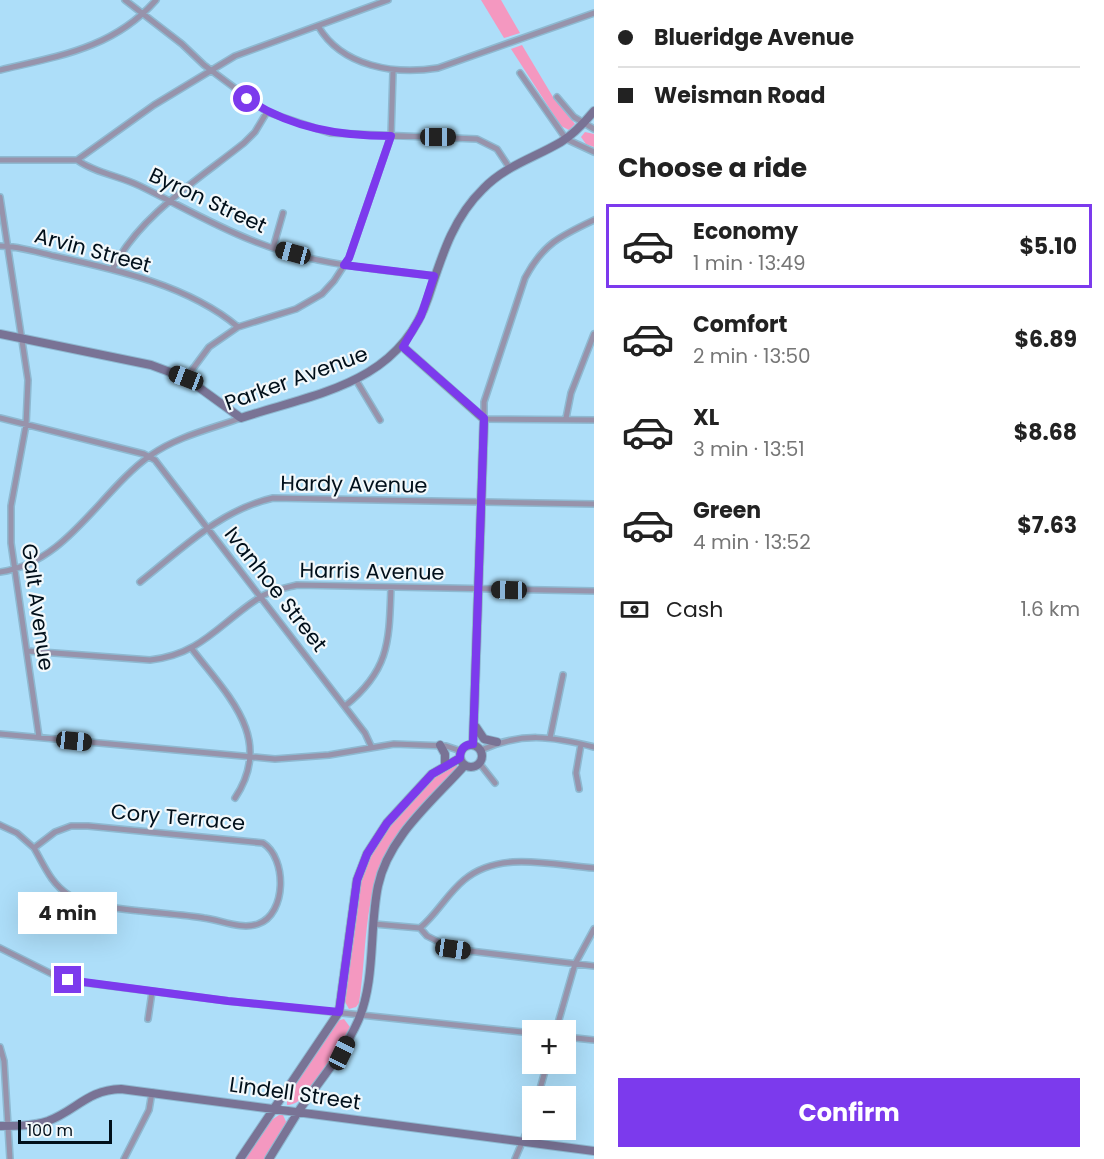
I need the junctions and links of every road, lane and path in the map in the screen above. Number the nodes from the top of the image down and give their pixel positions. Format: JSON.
{"nodes":[{"id":1,"x":125,"y":0,"type":"edge"},
{"id":2,"x":156,"y":0,"type":"edge"},
{"id":3,"x":388,"y":0,"type":"edge"},
{"id":4,"x":594,"y":13,"type":"edge"},
{"id":5,"x":143,"y":14,"type":"junction"},
{"id":6,"x":318,"y":26,"type":"junction"},
{"id":7,"x":211,"y":69,"type":"junction"},
{"id":8,"x":0,"y":70,"type":"edge"},
{"id":9,"x":393,"y":72,"type":"junction"},
{"id":10,"x":520,"y":73,"type":"dead end"},
{"id":11,"x":557,"y":97,"type":"dead end"},
{"id":12,"x":594,"y":111,"type":"edge"},
{"id":13,"x":267,"y":112,"type":"junction"},
{"id":14,"x":582,"y":124,"type":"junction"},
{"id":15,"x":594,"y":129,"type":"edge"},
{"id":16,"x":391,"y":136,"type":"junction"},
{"id":17,"x":566,"y":139,"type":"junction"},
{"id":18,"x":594,"y":152,"type":"edge"},
{"id":19,"x":0,"y":160,"type":"edge"},
{"id":20,"x":77,"y":160,"type":"junction"},
{"id":21,"x":509,"y":166,"type":"junction"},
{"id":22,"x":0,"y":197,"type":"edge"},
{"id":23,"x":169,"y":200,"type":"junction"},
{"id":24,"x":283,"y":213,"type":"dead end"},
{"id":25,"x":594,"y":220,"type":"edge"},
{"id":26,"x":0,"y":246,"type":"edge"},
{"id":27,"x":8,"y":246,"type":"junction"},
{"id":28,"x":273,"y":248,"type":"junction"},
{"id":29,"x":344,"y":265,"type":"junction"},
{"id":30,"x":113,"y":268,"type":"junction"},
{"id":31,"x":434,"y":276,"type":"junction"},
{"id":32,"x":238,"y":327,"type":"junction"},
{"id":33,"x":0,"y":334,"type":"edge"},
{"id":34,"x":594,"y":334,"type":"edge"},
{"id":35,"x":22,"y":337,"type":"junction"},
{"id":36,"x":403,"y":347,"type":"junction"},
{"id":37,"x":186,"y":378,"type":"junction"},
{"id":38,"x":356,"y":380,"type":"junction"},
{"id":39,"x":0,"y":418,"type":"edge"},
{"id":40,"x":241,"y":418,"type":"junction"},
{"id":41,"x":484,"y":418,"type":"junction"},
{"id":42,"x":566,"y":418,"type":"junction"},
{"id":43,"x":380,"y":420,"type":"dead end"},
{"id":44,"x":594,"y":420,"type":"edge"},
{"id":45,"x":27,"y":426,"type":"junction"},
{"id":46,"x":149,"y":456,"type":"junction"},
{"id":47,"x":482,"y":502,"type":"junction"},
{"id":48,"x":594,"y":504,"type":"edge"},
{"id":49,"x":208,"y":528,"type":"junction"},
{"id":50,"x":16,"y":570,"type":"junction"},
{"id":51,"x":0,"y":572,"type":"edge"},
{"id":52,"x":140,"y":582,"type":"dead end"},
{"id":53,"x":391,"y":587,"type":"junction"},
{"id":54,"x":479,"y":589,"type":"junction"},
{"id":55,"x":594,"y":591,"type":"edge"},
{"id":56,"x":262,"y":596,"type":"junction"},
{"id":57,"x":192,"y":649,"type":"junction"},
{"id":58,"x":27,"y":651,"type":"junction"},
{"id":59,"x":563,"y":675,"type":"dead end"},
{"id":60,"x":345,"y":706,"type":"junction"},
{"id":61,"x":475,"y":725,"type":"junction"},
{"id":62,"x":0,"y":734,"type":"edge"},
{"id":63,"x":39,"y":737,"type":"junction"},
{"id":64,"x":550,"y":738,"type":"junction"},
{"id":65,"x":497,"y":742,"type":"junction"},
{"id":66,"x":473,"y":744,"type":"junction"},
{"id":67,"x":581,"y":744,"type":"junction"},
{"id":68,"x":440,"y":745,"type":"junction"},
{"id":69,"x":371,"y":746,"type":"junction"},
{"id":70,"x":594,"y":747,"type":"edge"},
{"id":71,"x":481,"y":750,"type":"junction"},
{"id":72,"x":460,"y":754,"type":"junction"},
{"id":73,"x":249,"y":757,"type":"junction"},
{"id":74,"x":445,"y":764,"type":"junction"},
{"id":75,"x":480,"y":764,"type":"junction"},
{"id":76,"x":465,"y":765,"type":"junction"},
{"id":77,"x":495,"y":783,"type":"dead end"},
{"id":78,"x":579,"y":789,"type":"dead end"},
{"id":79,"x":235,"y":798,"type":"dead end"},
{"id":80,"x":0,"y":825,"type":"edge"},
{"id":81,"x":34,"y":848,"type":"junction"},
{"id":82,"x":594,"y":868,"type":"edge"},
{"id":83,"x":374,"y":924,"type":"junction"},
{"id":84,"x":420,"y":928,"type":"junction"},
{"id":85,"x":594,"y":929,"type":"edge"},
{"id":86,"x":0,"y":948,"type":"edge"},
{"id":87,"x":575,"y":964,"type":"junction"},
{"id":88,"x":594,"y":966,"type":"edge"},
{"id":89,"x":152,"y":992,"type":"junction"},
{"id":90,"x":339,"y":1012,"type":"junction"},
{"id":91,"x":360,"y":1014,"type":"junction"},
{"id":92,"x":148,"y":1019,"type":"dead end"},
{"id":93,"x":559,"y":1020,"type":"edge"},
{"id":94,"x":522,"y":1032,"type":"edge"},
{"id":95,"x":576,"y":1038,"type":"edge"},
{"id":96,"x":594,"y":1040,"type":"edge"},
{"id":97,"x":0,"y":1047,"type":"edge"},
{"id":98,"x":152,"y":1092,"type":"junction"},
{"id":99,"x":274,"y":1109,"type":"junction"},
{"id":100,"x":298,"y":1112,"type":"junction"},
{"id":101,"x":4,"y":1126,"type":"edge"},
{"id":102,"x":525,"y":1142,"type":"junction"},
{"id":103,"x":594,"y":1151,"type":"edge"},
{"id":104,"x":10,"y":1159,"type":"edge"},
{"id":105,"x":124,"y":1159,"type":"edge"},
{"id":106,"x":240,"y":1159,"type":"edge"},
{"id":107,"x":269,"y":1159,"type":"edge"},
{"id":108,"x":515,"y":1159,"type":"edge"}],
"edges":[{"from":1,"to":5,"type":"street"},
{"from":2,"to":5,"type":"street"},
{"from":3,"to":6,"type":"street"},
{"from":4,"to":9,"type":"street"},
{"from":5,"to":7,"type":"street"},
{"from":5,"to":8,"type":"street"},
{"from":6,"to":7,"type":"street"},
{"from":6,"to":9,"type":"street"},
{"from":7,"to":13,"type":"street"},
{"from":7,"to":20,"type":"street"},
{"from":9,"to":16,"type":"street"},
{"from":10,"to":17,"type":"street"},
{"from":11,"to":14,"type":"street"},
{"from":12,"to":14,"type":"street","name":"Parker Avenue"},
{"from":13,"to":16,"type":"street"},
{"from":13,"to":23,"type":"street"},
{"from":14,"to":15,"type":"street"},
{"from":14,"to":17,"type":"street","name":"Parker Avenue"},
{"from":16,"to":21,"type":"street"},
{"from":16,"to":29,"type":"street"},
{"from":17,"to":18,"type":"street"},
{"from":17,"to":21,"type":"street","name":"Parker Avenue"},
{"from":19,"to":20,"type":"street"},
{"from":20,"to":23,"type":"street","name":"Byron Street"},
{"from":21,"to":31,"type":"street","name":"Parker Avenue"},
{"from":22,"to":27,"type":"street","name":"Galt Avenue"},
{"from":23,"to":28,"type":"street","name":"Byron Street"},
{"from":23,"to":30,"type":"street"},
{"from":24,"to":28,"type":"street"},
{"from":25,"to":41,"type":"street"},
{"from":26,"to":27,"type":"street","name":"Arvin Street"},
{"from":27,"to":30,"type":"street","name":"Arvin Street"},
{"from":27,"to":35,"type":"street","name":"Galt Avenue"},
{"from":28,"to":29,"type":"street","name":"Byron Street"},
{"from":29,"to":31,"type":"street","name":"Byron Street"},
{"from":29,"to":32,"type":"street"},
{"from":30,"to":32,"type":"street","name":"Arvin Street"},
{"from":31,"to":36,"type":"street","name":"Parker Avenue"},
{"from":32,"to":37,"type":"street"},
{"from":33,"to":35,"type":"street"},
{"from":34,"to":42,"type":"street"},
{"from":35,"to":37,"type":"street"},
{"from":35,"to":45,"type":"street","name":"Galt Avenue"},
{"from":36,"to":38,"type":"street","name":"Parker Avenue"},
{"from":36,"to":41,"type":"street"},
{"from":37,"to":40,"type":"street"},
{"from":38,"to":40,"type":"street","name":"Parker Avenue"},
{"from":38,"to":43,"type":"street"},
{"from":39,"to":45,"type":"street"},
{"from":40,"to":46,"type":"street","name":"Parker Avenue"},
{"from":41,"to":42,"type":"street"},
{"from":41,"to":47,"type":"street"},
{"from":42,"to":44,"type":"street"},
{"from":45,"to":46,"type":"street"},
{"from":45,"to":50,"type":"street","name":"Galt Avenue"},
{"from":46,"to":49,"type":"street","name":"Ivanhoe Street"},
{"from":46,"to":50,"type":"street","name":"Parker Avenue"},
{"from":47,"to":48,"type":"street","name":"Hardy Avenue"},
{"from":47,"to":49,"type":"street","name":"Hardy Avenue"},
{"from":47,"to":54,"type":"street"},
{"from":49,"to":52,"type":"street","name":"Hardy Avenue"},
{"from":49,"to":56,"type":"street","name":"Ivanhoe Street"},
{"from":50,"to":51,"type":"street","name":"Parker Avenue"},
{"from":50,"to":58,"type":"street","name":"Galt Avenue"},
{"from":53,"to":54,"type":"street","name":"Harris Avenue"},
{"from":53,"to":56,"type":"street","name":"Harris Avenue"},
{"from":53,"to":60,"type":"street"},
{"from":54,"to":55,"type":"street","name":"Harris Avenue"},
{"from":54,"to":61,"type":"street"},
{"from":56,"to":57,"type":"street","name":"Harris Avenue"},
{"from":56,"to":60,"type":"street","name":"Ivanhoe Street"},
{"from":57,"to":58,"type":"street","name":"Harris Avenue"},
{"from":57,"to":73,"type":"street"},
{"from":58,"to":63,"type":"street","name":"Galt Avenue"},
{"from":59,"to":64,"type":"street"},
{"from":60,"to":69,"type":"street","name":"Ivanhoe Street"},
{"from":61,"to":65,"type":"street"},
{"from":61,"to":66,"type":"street"},
{"from":62,"to":63,"type":"street"},
{"from":63,"to":73,"type":"street"},
{"from":64,"to":65,"type":"street"},
{"from":64,"to":67,"type":"street"},
{"from":65,"to":71,"type":"street"},
{"from":66,"to":71,"type":"street"},
{"from":66,"to":72,"type":"street"},
{"from":67,"to":70,"type":"street"},
{"from":67,"to":78,"type":"street"},
{"from":68,"to":69,"type":"street"},
{"from":68,"to":72,"type":"street"},
{"from":68,"to":74,"type":"street"},
{"from":69,"to":73,"type":"street"},
{"from":71,"to":75,"type":"street"},
{"from":72,"to":74,"type":"street"},
{"from":72,"to":76,"type":"street"},
{"from":73,"to":79,"type":"street"},
{"from":74,"to":90,"type":"street"},
{"from":75,"to":76,"type":"street"},
{"from":75,"to":77,"type":"street"},
{"from":76,"to":83,"type":"street"},
{"from":80,"to":81,"type":"street","name":"Cory Terrace"},
{"from":81,"to":81,"type":"street","name":"Cory Terrace"},
{"from":82,"to":84,"type":"street"},
{"from":83,"to":84,"type":"street"},
{"from":83,"to":91,"type":"street"},
{"from":84,"to":87,"type":"street"},
{"from":85,"to":87,"type":"street"},
{"from":86,"to":89,"type":"street"},
{"from":87,"to":88,"type":"street"},
{"from":87,"to":93,"type":"street"},
{"from":89,"to":90,"type":"street"},
{"from":89,"to":92,"type":"street"},
{"from":90,"to":91,"type":"street"},
{"from":90,"to":99,"type":"street"},
{"from":91,"to":94,"type":"street"},
{"from":91,"to":100,"type":"street"},
{"from":95,"to":96,"type":"street"},
{"from":97,"to":101,"type":"street"},
{"from":98,"to":99,"type":"street","name":"Lindell Street"},
{"from":98,"to":101,"type":"street","name":"Lindell Street"},
{"from":98,"to":105,"type":"street"},
{"from":99,"to":100,"type":"street","name":"Lindell Street"},
{"from":99,"to":106,"type":"street"},
{"from":100,"to":102,"type":"street","name":"Lindell Street"},
{"from":100,"to":107,"type":"street"},
{"from":101,"to":104,"type":"street"},
{"from":102,"to":103,"type":"street","name":"Lindell Street"},
{"from":102,"to":108,"type":"street"}]}
